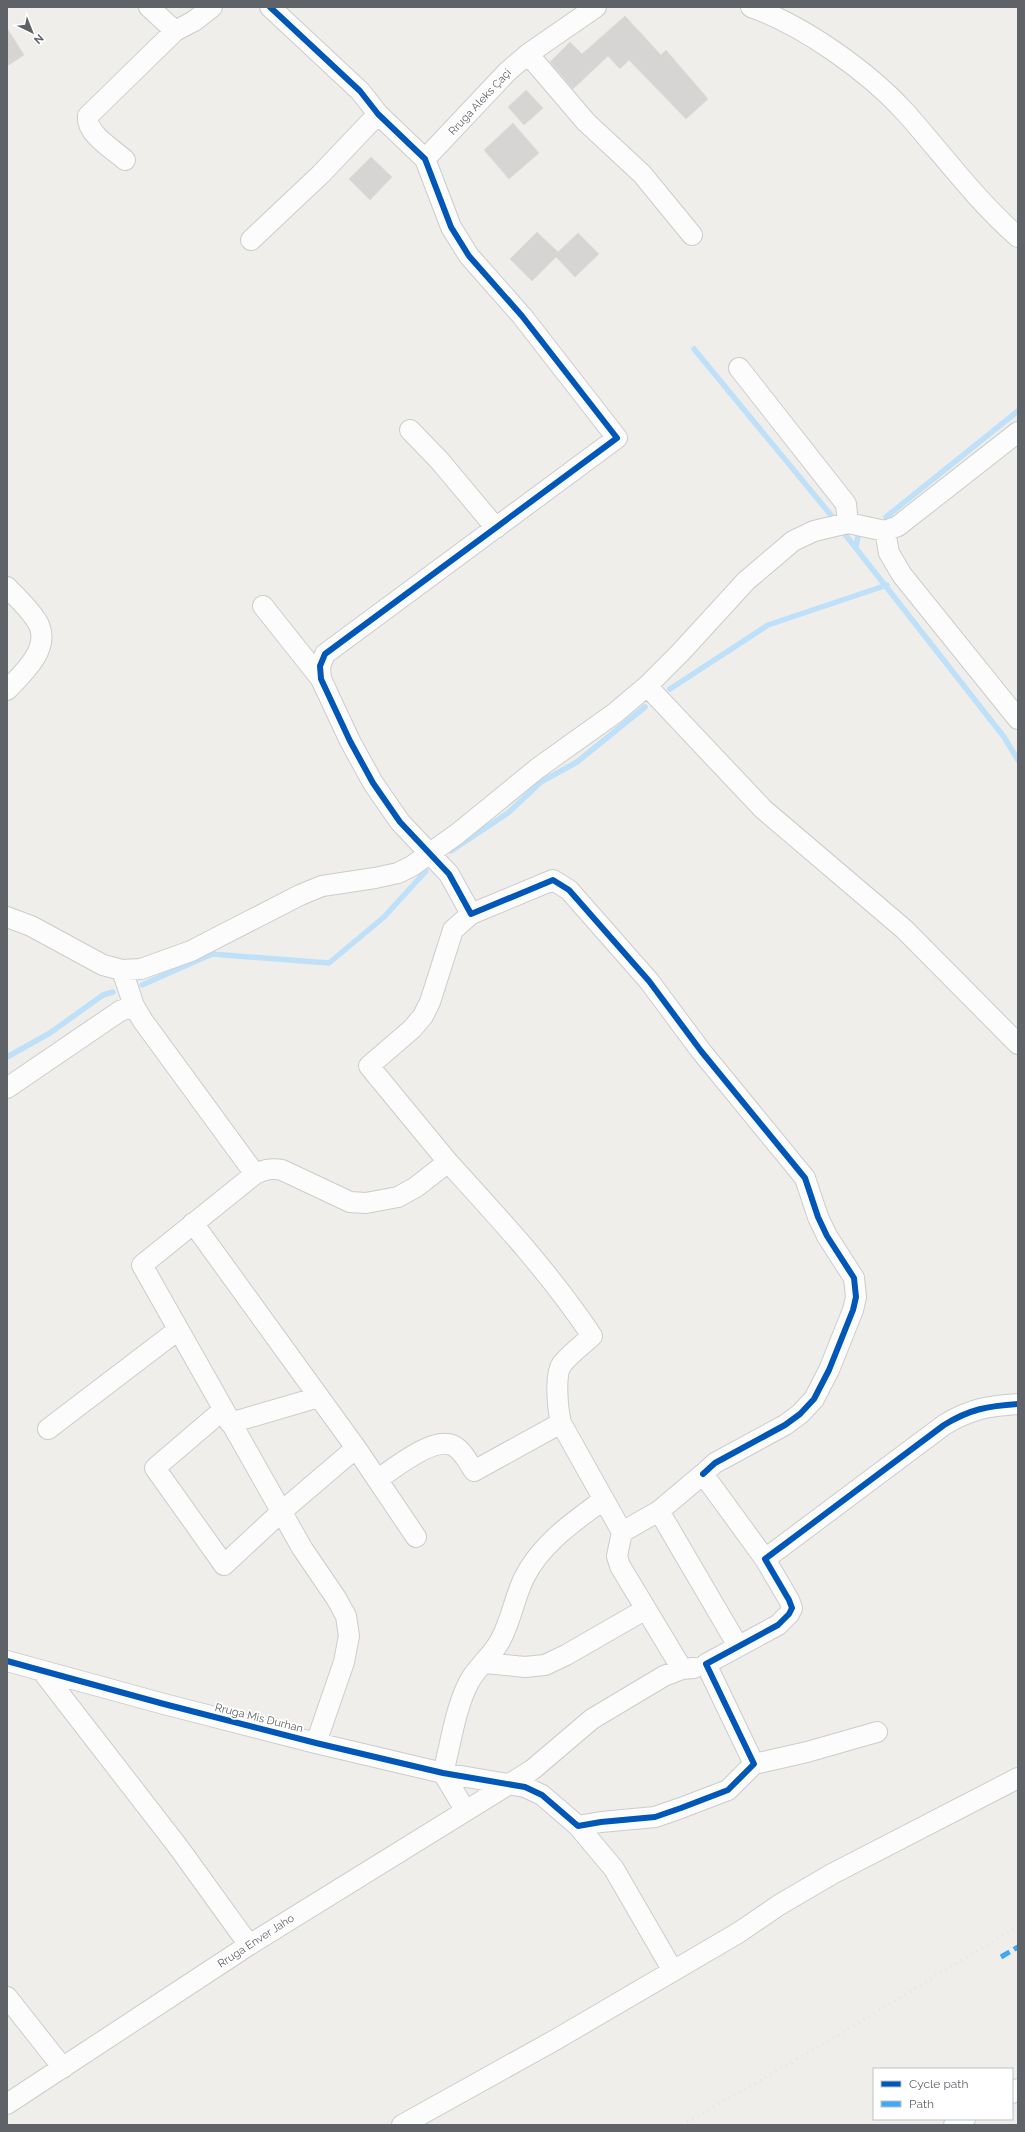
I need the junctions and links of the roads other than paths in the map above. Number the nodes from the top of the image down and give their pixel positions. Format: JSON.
{"nodes":[{"id":1,"x":149,"y":7,"type":"edge"},
{"id":2,"x":212,"y":7,"type":"edge"},
{"id":3,"x":270,"y":7,"type":"edge"},
{"id":4,"x":596,"y":7,"type":"edge"},
{"id":5,"x":752,"y":7,"type":"edge"},
{"id":6,"x":175,"y":31,"type":"junction"},
{"id":7,"x":528,"y":54,"type":"junction"},
{"id":8,"x":378,"y":114,"type":"junction"},
{"id":9,"x":425,"y":159,"type":"junction"},
{"id":10,"x":125,"y":160,"type":"dead end"},
{"id":11,"x":692,"y":235,"type":"dead end"},
{"id":12,"x":1018,"y":237,"type":"edge"},
{"id":13,"x":251,"y":240,"type":"dead end"},
{"id":14,"x":739,"y":368,"type":"dead end"},
{"id":15,"x":410,"y":430,"type":"dead end"},
{"id":16,"x":1018,"y":432,"type":"edge"},
{"id":17,"x":848,"y":523,"type":"junction"},
{"id":18,"x":496,"y":528,"type":"junction"},
{"id":19,"x":885,"y":531,"type":"junction"},
{"id":20,"x":7,"y":587,"type":"edge"},
{"id":21,"x":262,"y":606,"type":"dead end"},
{"id":22,"x":321,"y":679,"type":"junction"},
{"id":23,"x":647,"y":686,"type":"junction"},
{"id":24,"x":7,"y":690,"type":"edge"},
{"id":25,"x":1018,"y":719,"type":"edge"},
{"id":26,"x":430,"y":854,"type":"junction"},
{"id":27,"x":471,"y":914,"type":"junction"},
{"id":28,"x":7,"y":917,"type":"edge"},
{"id":29,"x":122,"y":970,"type":"junction"},
{"id":30,"x":134,"y":1006,"type":"junction"},
{"id":31,"x":1018,"y":1044,"type":"edge"},
{"id":32,"x":7,"y":1088,"type":"edge"},
{"id":33,"x":448,"y":1162,"type":"junction"},
{"id":34,"x":255,"y":1174,"type":"junction"},
{"id":35,"x":193,"y":1223,"type":"junction"},
{"id":36,"x":178,"y":1330,"type":"junction"},
{"id":37,"x":319,"y":1397,"type":"junction"},
{"id":38,"x":1018,"y":1404,"type":"edge"},
{"id":39,"x":226,"y":1416,"type":"junction"},
{"id":40,"x":561,"y":1423,"type":"junction"},
{"id":41,"x":48,"y":1429,"type":"dead end"},
{"id":42,"x":356,"y":1448,"type":"junction"},
{"id":43,"x":703,"y":1474,"type":"junction"},
{"id":44,"x":378,"y":1479,"type":"junction"},
{"id":45,"x":603,"y":1500,"type":"junction"},
{"id":46,"x":660,"y":1511,"type":"junction"},
{"id":47,"x":281,"y":1512,"type":"junction"},
{"id":48,"x":622,"y":1532,"type":"junction"},
{"id":49,"x":416,"y":1536,"type":"dead end"},
{"id":50,"x":765,"y":1559,"type":"junction"},
{"id":51,"x":646,"y":1609,"type":"junction"},
{"id":52,"x":738,"y":1646,"type":"junction"},
{"id":53,"x":7,"y":1660,"type":"edge"},
{"id":54,"x":485,"y":1662,"type":"junction"},
{"id":55,"x":706,"y":1664,"type":"junction"},
{"id":56,"x":682,"y":1669,"type":"junction"},
{"id":57,"x":42,"y":1671,"type":"junction"},
{"id":58,"x":877,"y":1732,"type":"dead end"},
{"id":59,"x":316,"y":1743,"type":"junction"},
{"id":60,"x":754,"y":1764,"type":"junction"},
{"id":61,"x":443,"y":1773,"type":"junction"},
{"id":62,"x":1018,"y":1778,"type":"edge"},
{"id":63,"x":509,"y":1783,"type":"junction"},
{"id":64,"x":465,"y":1810,"type":"junction"},
{"id":65,"x":578,"y":1826,"type":"junction"},
{"id":66,"x":249,"y":1945,"type":"junction"},
{"id":67,"x":673,"y":1971,"type":"junction"},
{"id":68,"x":7,"y":1997,"type":"edge"},
{"id":69,"x":63,"y":2068,"type":"junction"},
{"id":70,"x":7,"y":2104,"type":"edge"},
{"id":71,"x":963,"y":2120,"type":"edge"},
{"id":72,"x":402,"y":2125,"type":"edge"},
{"id":73,"x":954,"y":2125,"type":"edge"}],
"edges":[{"from":1,"to":6,"type":"street"},
{"from":2,"to":6,"type":"street"},
{"from":3,"to":8,"type":"street"},
{"from":4,"to":7,"type":"street","name":"Rruga Aleks Çaçi"},
{"from":5,"to":12,"type":"street"},
{"from":6,"to":10,"type":"street"},
{"from":7,"to":9,"type":"street","name":"Rruga Aleks Çaçi"},
{"from":7,"to":11,"type":"street"},
{"from":8,"to":9,"type":"street"},
{"from":8,"to":13,"type":"street"},
{"from":9,"to":18,"type":"street"},
{"from":14,"to":17,"type":"street"},
{"from":15,"to":18,"type":"street"},
{"from":16,"to":19,"type":"street"},
{"from":17,"to":19,"type":"street"},
{"from":17,"to":23,"type":"street"},
{"from":18,"to":22,"type":"street"},
{"from":19,"to":25,"type":"street"},
{"from":20,"to":24,"type":"street"},
{"from":21,"to":22,"type":"street"},
{"from":22,"to":26,"type":"street"},
{"from":23,"to":26,"type":"street"},
{"from":23,"to":31,"type":"street"},
{"from":26,"to":27,"type":"street"},
{"from":26,"to":29,"type":"street"},
{"from":27,"to":33,"type":"street"},
{"from":27,"to":43,"type":"street"},
{"from":28,"to":29,"type":"street"},
{"from":29,"to":30,"type":"street"},
{"from":30,"to":32,"type":"street"},
{"from":30,"to":34,"type":"street"},
{"from":33,"to":34,"type":"street"},
{"from":33,"to":40,"type":"street"},
{"from":34,"to":35,"type":"street"},
{"from":35,"to":36,"type":"street"},
{"from":35,"to":37,"type":"street"},
{"from":36,"to":39,"type":"street"},
{"from":36,"to":41,"type":"street"},
{"from":37,"to":39,"type":"street"},
{"from":37,"to":42,"type":"street"},
{"from":38,"to":50,"type":"street"},
{"from":39,"to":47,"type":"street"},
{"from":39,"to":47,"type":"street"},
{"from":40,"to":44,"type":"street"},
{"from":40,"to":45,"type":"street"},
{"from":42,"to":44,"type":"street"},
{"from":42,"to":47,"type":"street"},
{"from":43,"to":46,"type":"street"},
{"from":43,"to":50,"type":"street"},
{"from":44,"to":49,"type":"street"},
{"from":45,"to":48,"type":"street"},
{"from":45,"to":54,"type":"street"},
{"from":46,"to":48,"type":"street"},
{"from":46,"to":52,"type":"street"},
{"from":47,"to":59,"type":"street"},
{"from":48,"to":51,"type":"street"},
{"from":50,"to":52,"type":"street","name":"Rruga Enver Jaho"},
{"from":51,"to":54,"type":"street"},
{"from":51,"to":56,"type":"street"},
{"from":52,"to":55,"type":"street","name":"Rruga Enver Jaho"},
{"from":53,"to":57,"type":"street","name":"Rruga Mis Durhan"},
{"from":54,"to":61,"type":"street"},
{"from":55,"to":56,"type":"street","name":"Rruga Enver Jaho"},
{"from":55,"to":60,"type":"street"},
{"from":56,"to":63,"type":"street","name":"Rruga Enver Jaho"},
{"from":57,"to":59,"type":"street","name":"Rruga Mis Durhan"},
{"from":57,"to":66,"type":"street"},
{"from":58,"to":60,"type":"street"},
{"from":59,"to":61,"type":"street","name":"Rruga Mis Durhan"},
{"from":60,"to":65,"type":"street"},
{"from":61,"to":63,"type":"street","name":"Rruga Mis Durhan"},
{"from":61,"to":64,"type":"street"},
{"from":62,"to":67,"type":"street"},
{"from":63,"to":64,"type":"street","name":"Rruga Enver Jaho"},
{"from":63,"to":65,"type":"street","name":"Rruga Mis Durhan"},
{"from":64,"to":66,"type":"street","name":"Rruga Enver Jaho"},
{"from":65,"to":67,"type":"street","name":"Rruga Mis Durhan"},
{"from":66,"to":69,"type":"street","name":"Rruga Enver Jaho"},
{"from":67,"to":72,"type":"street"},
{"from":68,"to":69,"type":"street"},
{"from":69,"to":70,"type":"street","name":"Rruga Enver Jaho"},
{"from":71,"to":73,"type":"street"}]}
